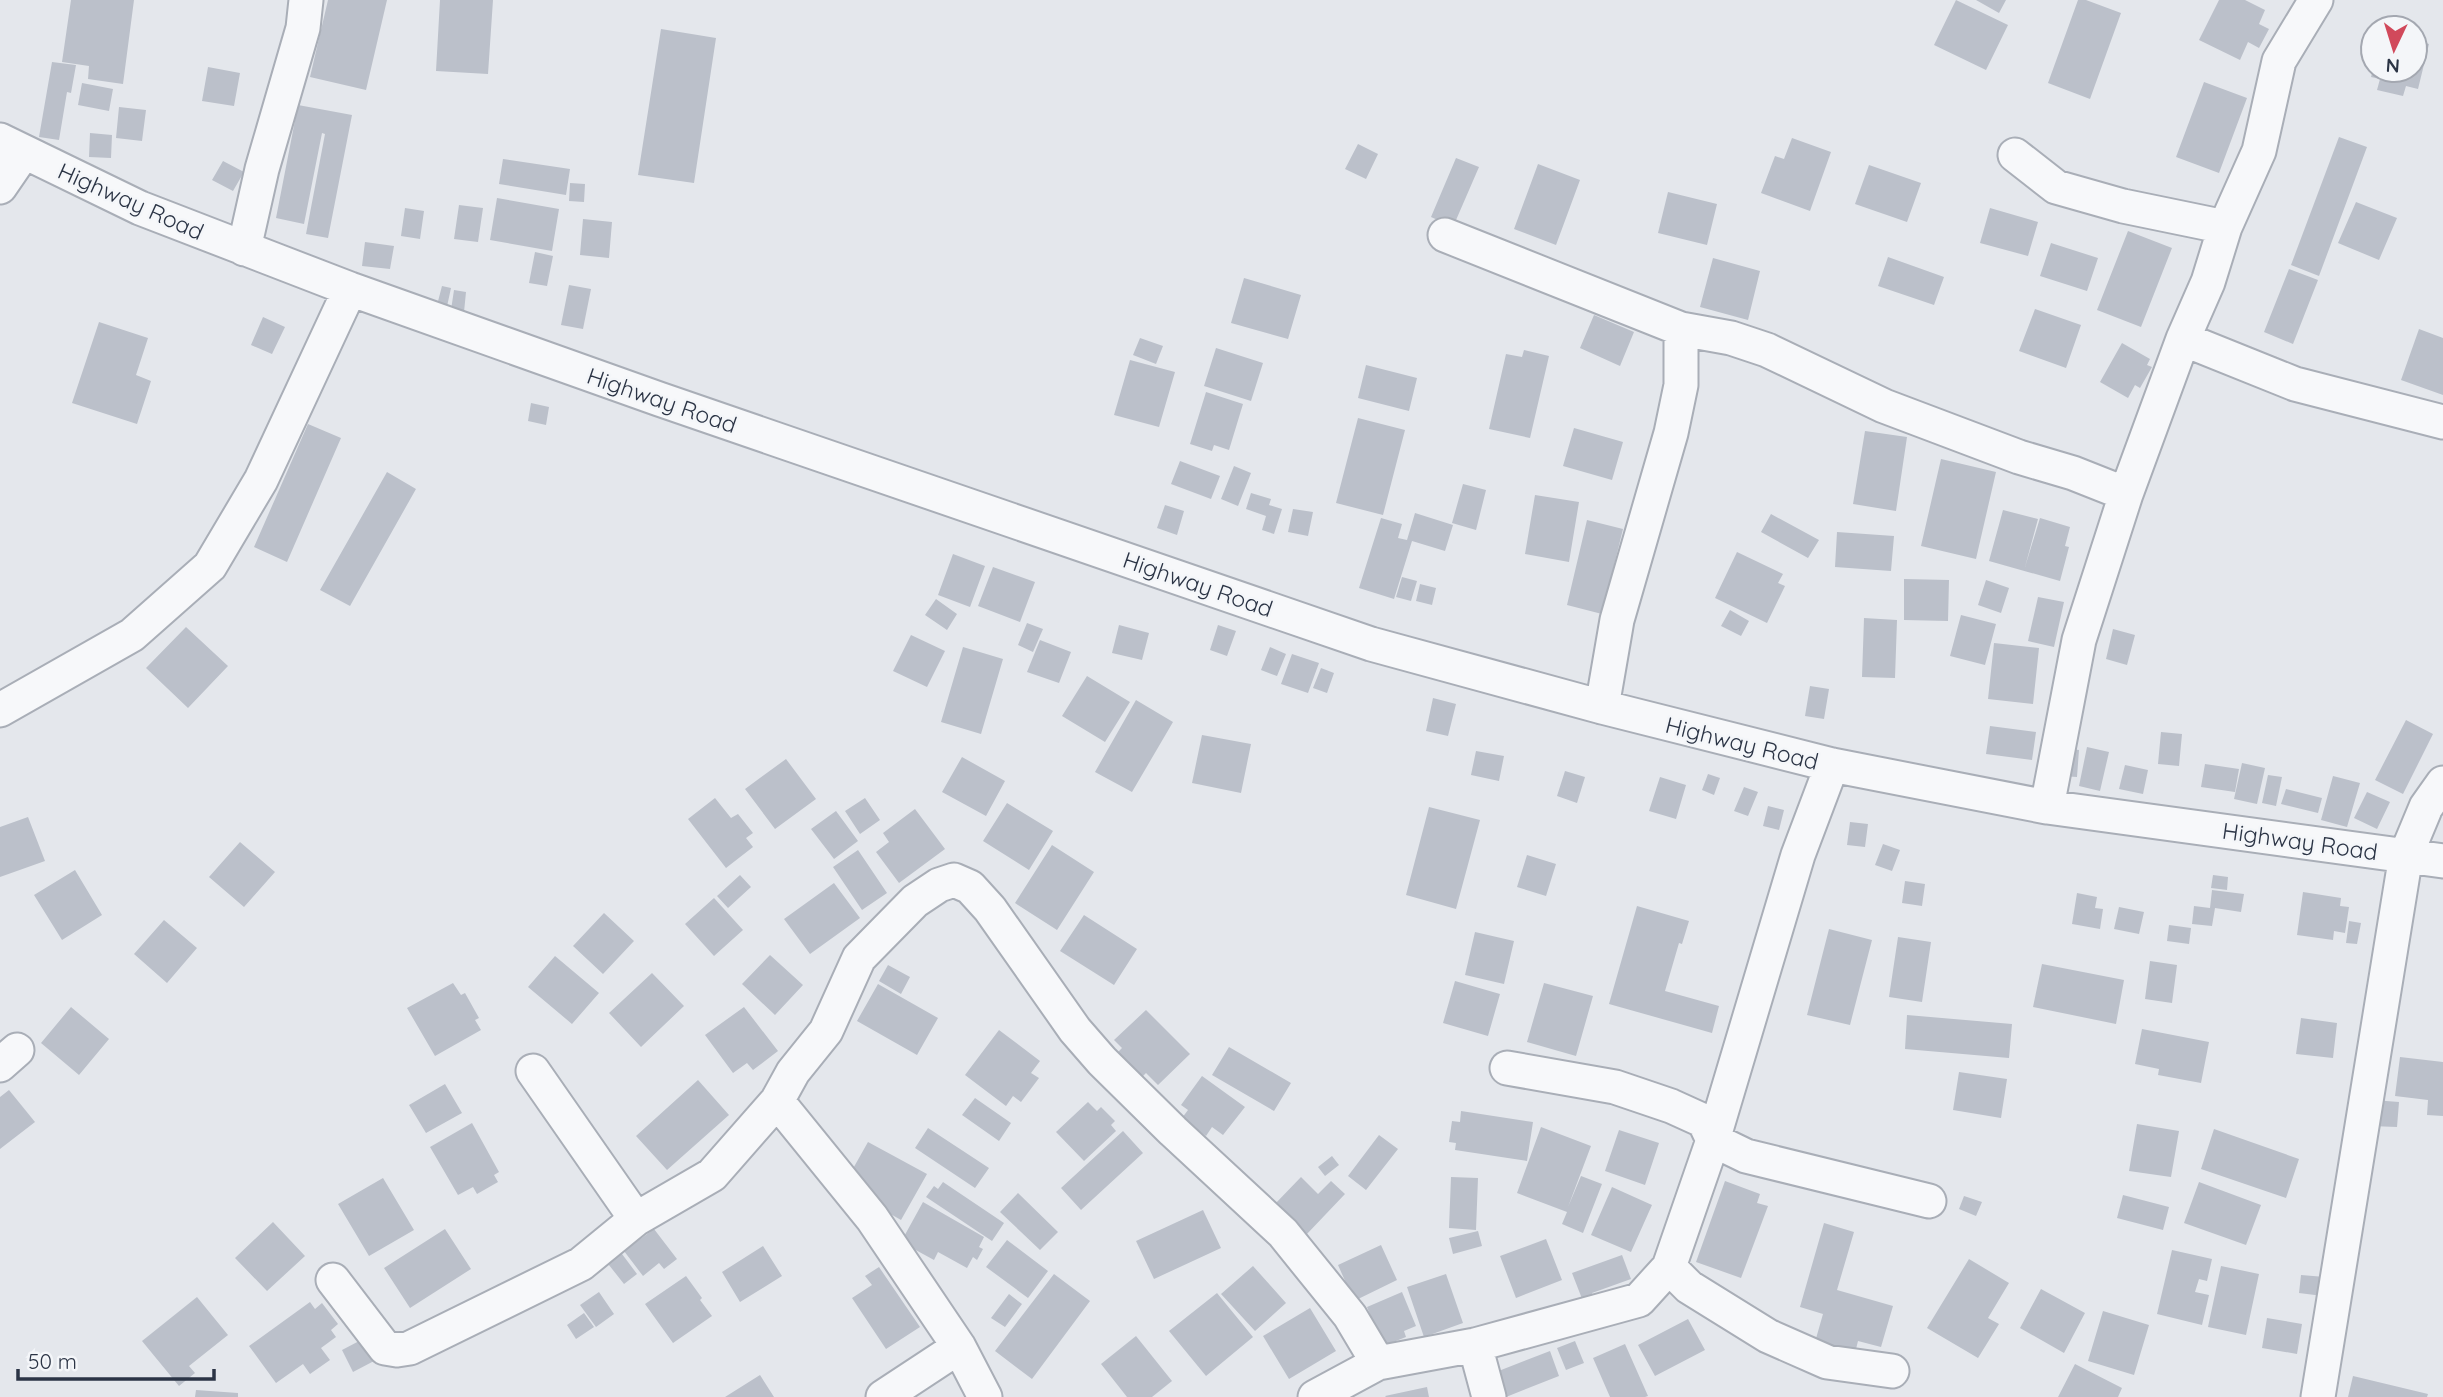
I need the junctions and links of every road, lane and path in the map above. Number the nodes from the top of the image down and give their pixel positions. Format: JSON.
{"nodes":[{"id":1,"x":306,"y":0,"type":"edge"},
{"id":2,"x":2316,"y":0,"type":"edge"},
{"id":3,"x":12,"y":146,"type":"edge"},
{"id":4,"x":2015,"y":155,"type":"dead end"},
{"id":5,"x":0,"y":187,"type":"edge"},
{"id":6,"x":2225,"y":228,"type":"junction"},
{"id":7,"x":1445,"y":235,"type":"dead end"},
{"id":8,"x":244,"y":249,"type":"junction"},
{"id":9,"x":350,"y":289,"type":"junction"},
{"id":10,"x":1681,"y":329,"type":"junction"},
{"id":11,"x":2183,"y":339,"type":"junction"},
{"id":12,"x":2443,"y":422,"type":"edge"},
{"id":13,"x":2126,"y":494,"type":"junction"},
{"id":14,"x":1602,"y":707,"type":"junction"},
{"id":15,"x":0,"y":710,"type":"edge"},
{"id":16,"x":1832,"y":765,"type":"junction"},
{"id":17,"x":2443,"y":783,"type":"edge"},
{"id":18,"x":2047,"y":807,"type":"junction"},
{"id":19,"x":2406,"y":855,"type":"junction"},
{"id":20,"x":2443,"y":861,"type":"edge"},
{"id":21,"x":1507,"y":1068,"type":"dead end"},
{"id":22,"x":533,"y":1071,"type":"dead end"},
{"id":23,"x":777,"y":1101,"type":"junction"},
{"id":24,"x":1713,"y":1140,"type":"junction"},
{"id":25,"x":1929,"y":1201,"type":"dead end"},
{"id":26,"x":636,"y":1219,"type":"junction"},
{"id":27,"x":1669,"y":1267,"type":"junction"},
{"id":28,"x":333,"y":1280,"type":"dead end"},
{"id":29,"x":1475,"y":1345,"type":"junction"},
{"id":30,"x":958,"y":1348,"type":"junction"},
{"id":31,"x":1378,"y":1363,"type":"junction"},
{"id":32,"x":1892,"y":1371,"type":"dead end"},
{"id":33,"x":883,"y":1397,"type":"edge"},
{"id":34,"x":985,"y":1397,"type":"edge"},
{"id":35,"x":1315,"y":1397,"type":"edge"},
{"id":36,"x":1489,"y":1397,"type":"edge"},
{"id":37,"x":2318,"y":1397,"type":"edge"}],
"edges":[{"from":1,"to":8,"type":"street"},
{"from":2,"to":6,"type":"street"},
{"from":3,"to":5,"type":"street"},
{"from":3,"to":8,"type":"street","name":"Highway Road"},
{"from":4,"to":6,"type":"street"},
{"from":6,"to":11,"type":"street"},
{"from":7,"to":10,"type":"street"},
{"from":8,"to":9,"type":"street","name":"Highway Road"},
{"from":9,"to":14,"type":"street","name":"Highway Road"},
{"from":9,"to":15,"type":"street"},
{"from":10,"to":13,"type":"street"},
{"from":10,"to":14,"type":"street"},
{"from":11,"to":12,"type":"street"},
{"from":11,"to":13,"type":"street"},
{"from":13,"to":18,"type":"street"},
{"from":14,"to":16,"type":"street","name":"Highway Road"},
{"from":16,"to":18,"type":"street","name":"Highway Road"},
{"from":16,"to":24,"type":"street"},
{"from":17,"to":19,"type":"street"},
{"from":18,"to":19,"type":"street","name":"Highway Road"},
{"from":19,"to":20,"type":"street","name":"Highway Road"},
{"from":19,"to":37,"type":"street"},
{"from":21,"to":24,"type":"street"},
{"from":22,"to":26,"type":"street"},
{"from":23,"to":26,"type":"street"},
{"from":23,"to":30,"type":"street"},
{"from":23,"to":31,"type":"street"},
{"from":24,"to":25,"type":"street"},
{"from":24,"to":27,"type":"street"},
{"from":26,"to":28,"type":"street"},
{"from":27,"to":29,"type":"street"},
{"from":27,"to":32,"type":"street"},
{"from":29,"to":31,"type":"street"},
{"from":29,"to":36,"type":"street"},
{"from":30,"to":33,"type":"street"},
{"from":30,"to":34,"type":"street"},
{"from":31,"to":35,"type":"street"}]}
